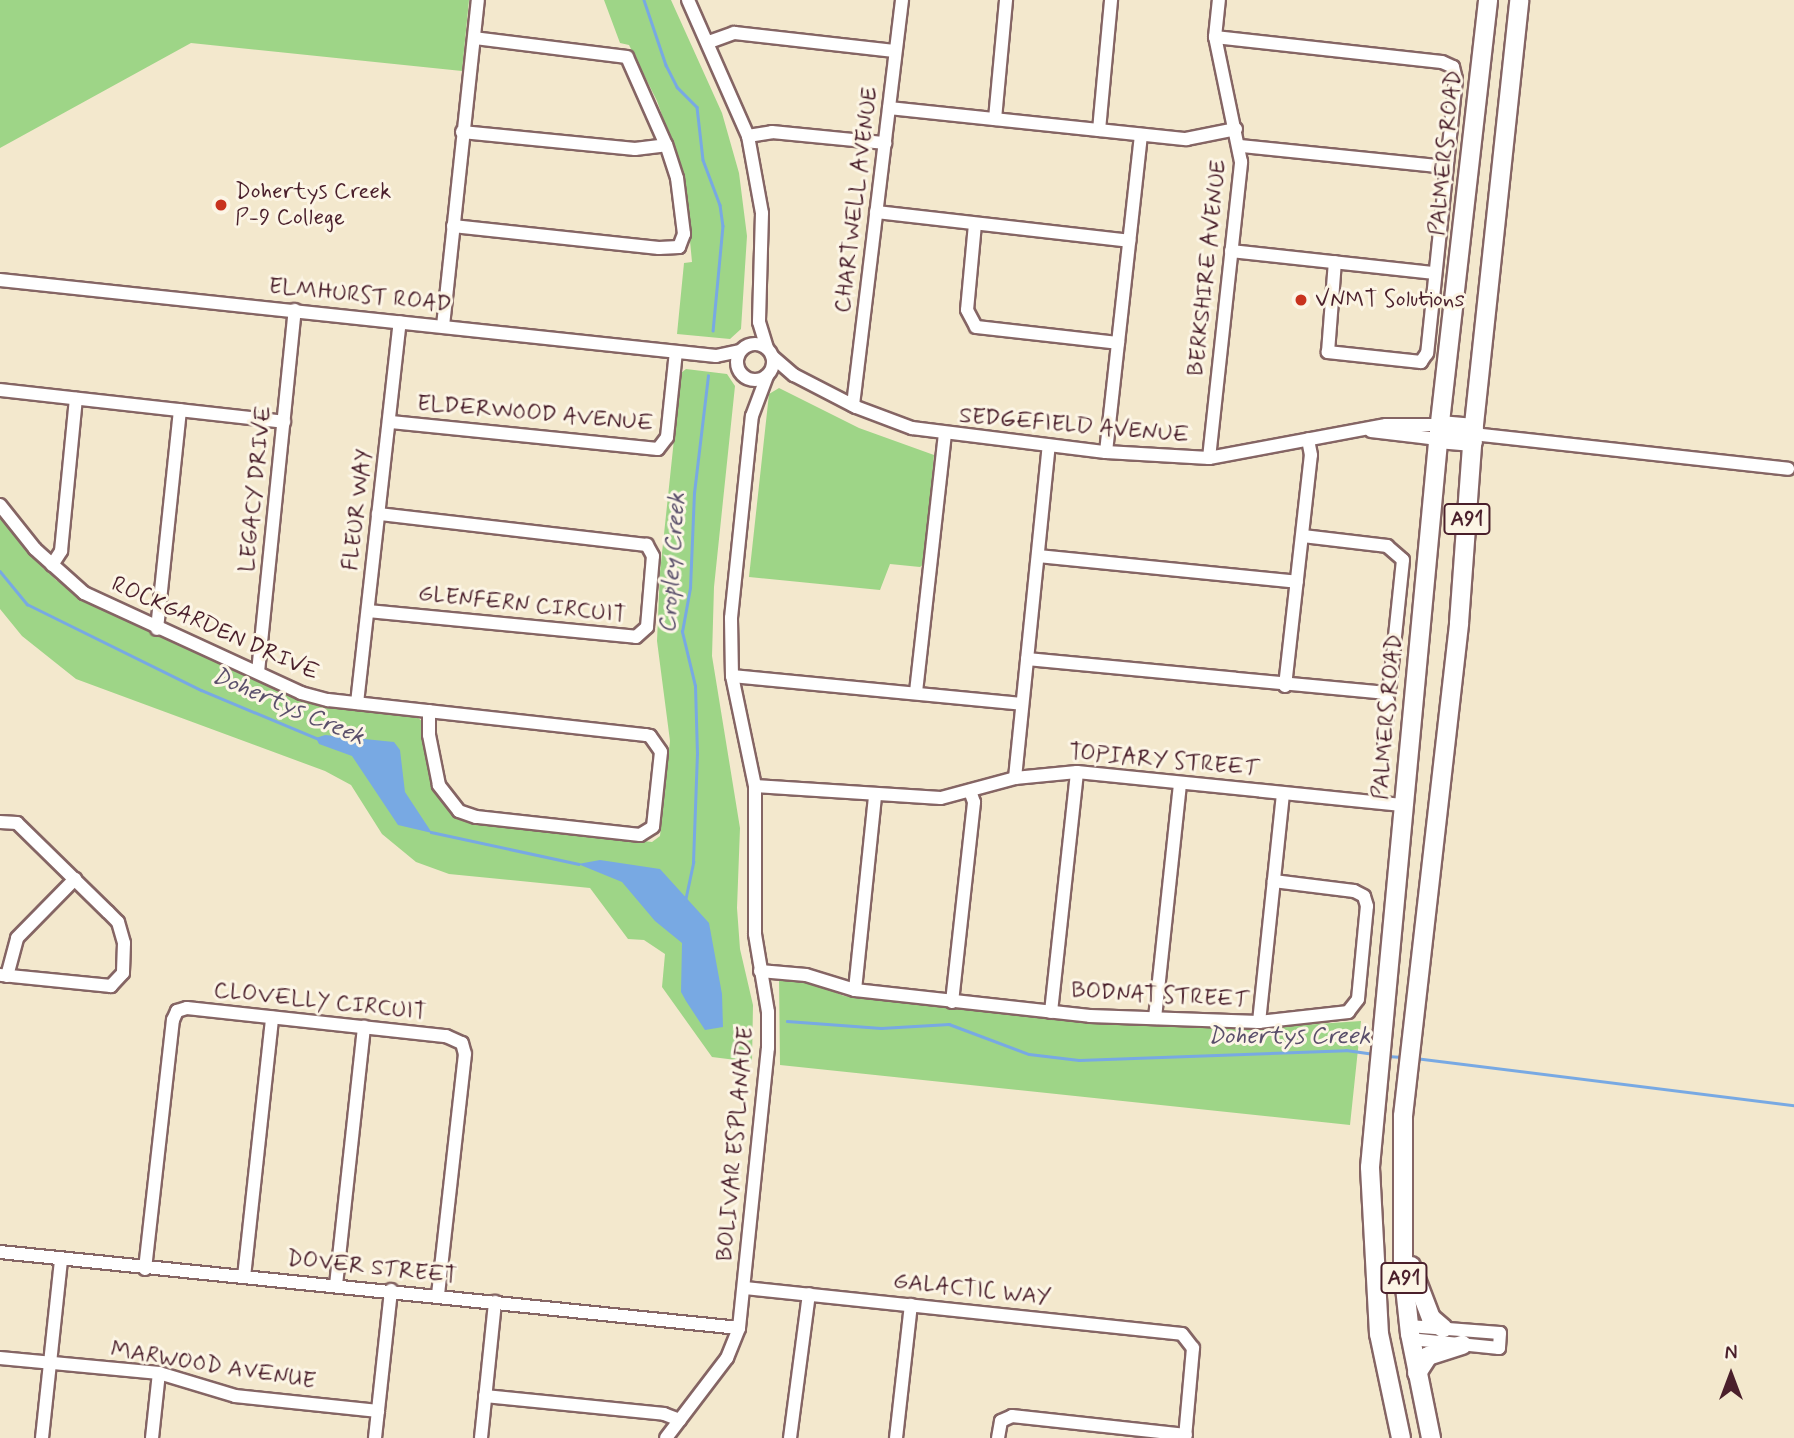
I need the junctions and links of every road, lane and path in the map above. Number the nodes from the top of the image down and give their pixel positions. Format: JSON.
{"nodes":[{"id":1,"x":478,"y":0,"type":"edge"},
{"id":2,"x":688,"y":0,"type":"edge"},
{"id":3,"x":902,"y":0,"type":"edge"},
{"id":4,"x":1006,"y":0,"type":"edge"},
{"id":5,"x":1111,"y":0,"type":"edge"},
{"id":6,"x":1219,"y":0,"type":"edge"},
{"id":7,"x":1488,"y":0,"type":"edge"},
{"id":8,"x":1519,"y":0,"type":"edge"},
{"id":9,"x":1215,"y":37,"type":"junction"},
{"id":10,"x":475,"y":38,"type":"junction"},
{"id":11,"x":709,"y":42,"type":"junction"},
{"id":12,"x":895,"y":51,"type":"junction"},
{"id":13,"x":890,"y":108,"type":"junction"},
{"id":14,"x":995,"y":119,"type":"junction"},
{"id":15,"x":1236,"y":128,"type":"junction"},
{"id":16,"x":1099,"y":130,"type":"junction"},
{"id":17,"x":462,"y":132,"type":"junction"},
{"id":18,"x":1142,"y":135,"type":"junction"},
{"id":19,"x":748,"y":136,"type":"junction"},
{"id":20,"x":885,"y":143,"type":"junction"},
{"id":21,"x":666,"y":145,"type":"junction"},
{"id":22,"x":1241,"y":146,"type":"junction"},
{"id":23,"x":1446,"y":167,"type":"junction"},
{"id":24,"x":876,"y":212,"type":"junction"},
{"id":25,"x":975,"y":224,"type":"junction"},
{"id":26,"x":453,"y":226,"type":"junction"},
{"id":27,"x":1129,"y":241,"type":"junction"},
{"id":28,"x":1231,"y":251,"type":"junction"},
{"id":29,"x":1335,"y":262,"type":"junction"},
{"id":30,"x":1435,"y":273,"type":"junction"},
{"id":31,"x":0,"y":280,"type":"edge"},
{"id":32,"x":295,"y":310,"type":"junction"},
{"id":33,"x":400,"y":322,"type":"junction"},
{"id":34,"x":759,"y":322,"type":"junction"},
{"id":35,"x":443,"y":326,"type":"junction"},
{"id":36,"x":1118,"y":343,"type":"junction"},
{"id":37,"x":743,"y":349,"type":"junction"},
{"id":38,"x":676,"y":352,"type":"junction"},
{"id":39,"x":770,"y":353,"type":"junction"},
{"id":40,"x":716,"y":356,"type":"junction"},
{"id":41,"x":740,"y":372,"type":"junction"},
{"id":42,"x":767,"y":375,"type":"junction"},
{"id":43,"x":794,"y":375,"type":"junction"},
{"id":44,"x":0,"y":390,"type":"edge"},
{"id":45,"x":76,"y":399,"type":"junction"},
{"id":46,"x":853,"y":405,"type":"junction"},
{"id":47,"x":180,"y":410,"type":"junction"},
{"id":48,"x":752,"y":416,"type":"junction"},
{"id":49,"x":284,"y":422,"type":"junction"},
{"id":50,"x":391,"y":422,"type":"junction"},
{"id":51,"x":1439,"y":432,"type":"junction"},
{"id":52,"x":945,"y":435,"type":"junction"},
{"id":53,"x":1473,"y":435,"type":"junction"},
{"id":54,"x":1308,"y":439,"type":"junction"},
{"id":55,"x":1049,"y":446,"type":"junction"},
{"id":56,"x":1106,"y":452,"type":"junction"},
{"id":57,"x":1209,"y":458,"type":"junction"},
{"id":58,"x":1788,"y":469,"type":"dead end"},
{"id":59,"x":0,"y":505,"type":"edge"},
{"id":60,"x":378,"y":514,"type":"junction"},
{"id":61,"x":1303,"y":536,"type":"junction"},
{"id":62,"x":1038,"y":556,"type":"junction"},
{"id":63,"x":52,"y":565,"type":"junction"},
{"id":64,"x":1297,"y":582,"type":"junction"},
{"id":65,"x":368,"y":611,"type":"junction"},
{"id":66,"x":157,"y":629,"type":"junction"},
{"id":67,"x":1027,"y":659,"type":"junction"},
{"id":68,"x":258,"y":672,"type":"junction"},
{"id":69,"x":732,"y":676,"type":"junction"},
{"id":70,"x":1285,"y":686,"type":"junction"},
{"id":71,"x":916,"y":692,"type":"junction"},
{"id":72,"x":1384,"y":693,"type":"junction"},
{"id":73,"x":357,"y":703,"type":"junction"},
{"id":74,"x":1022,"y":704,"type":"junction"},
{"id":75,"x":429,"y":711,"type":"junction"},
{"id":76,"x":1384,"y":742,"type":"dead end"},
{"id":77,"x":1077,"y":772,"type":"junction"},
{"id":78,"x":1015,"y":778,"type":"junction"},
{"id":79,"x":1180,"y":783,"type":"junction"},
{"id":80,"x":755,"y":786,"type":"junction"},
{"id":81,"x":970,"y":791,"type":"junction"},
{"id":82,"x":1283,"y":794,"type":"junction"},
{"id":83,"x":875,"y":795,"type":"junction"},
{"id":84,"x":1404,"y":806,"type":"junction"},
{"id":85,"x":0,"y":821,"type":"edge"},
{"id":86,"x":75,"y":879,"type":"junction"},
{"id":87,"x":1274,"y":881,"type":"junction"},
{"id":88,"x":760,"y":971,"type":"junction"},
{"id":89,"x":4,"y":976,"type":"edge"},
{"id":90,"x":855,"y":990,"type":"junction"},
{"id":91,"x":952,"y":1002,"type":"junction"},
{"id":92,"x":1051,"y":1012,"type":"junction"},
{"id":93,"x":272,"y":1018,"type":"junction"},
{"id":94,"x":1155,"y":1018,"type":"junction"},
{"id":95,"x":1259,"y":1022,"type":"junction"},
{"id":96,"x":363,"y":1027,"type":"junction"},
{"id":97,"x":1402,"y":1240,"type":"junction"},
{"id":98,"x":0,"y":1252,"type":"edge"},
{"id":99,"x":61,"y":1260,"type":"junction"},
{"id":100,"x":145,"y":1269,"type":"junction"},
{"id":101,"x":244,"y":1277,"type":"junction"},
{"id":102,"x":336,"y":1285,"type":"junction"},
{"id":103,"x":745,"y":1288,"type":"junction"},
{"id":104,"x":391,"y":1290,"type":"junction"},
{"id":105,"x":809,"y":1294,"type":"junction"},
{"id":106,"x":438,"y":1296,"type":"junction"},
{"id":107,"x":495,"y":1302,"type":"junction"},
{"id":108,"x":911,"y":1305,"type":"junction"},
{"id":109,"x":739,"y":1328,"type":"junction"},
{"id":110,"x":1443,"y":1328,"type":"junction"},
{"id":111,"x":1410,"y":1333,"type":"junction"},
{"id":112,"x":1380,"y":1335,"type":"junction"},
{"id":113,"x":1462,"y":1345,"type":"junction"},
{"id":114,"x":0,"y":1358,"type":"edge"},
{"id":115,"x":50,"y":1363,"type":"junction"},
{"id":116,"x":159,"y":1373,"type":"junction"},
{"id":117,"x":1417,"y":1373,"type":"junction"},
{"id":118,"x":485,"y":1396,"type":"junction"},
{"id":119,"x":378,"y":1410,"type":"junction"},
{"id":120,"x":680,"y":1420,"type":"junction"},
{"id":121,"x":1185,"y":1437,"type":"edge"},
{"id":122,"x":42,"y":1438,"type":"edge"},
{"id":123,"x":152,"y":1438,"type":"edge"},
{"id":124,"x":375,"y":1438,"type":"edge"},
{"id":125,"x":481,"y":1438,"type":"edge"},
{"id":126,"x":666,"y":1438,"type":"edge"},
{"id":127,"x":790,"y":1438,"type":"edge"},
{"id":128,"x":896,"y":1438,"type":"edge"},
{"id":129,"x":998,"y":1438,"type":"edge"},
{"id":130,"x":1401,"y":1438,"type":"edge"},
{"id":131,"x":1431,"y":1438,"type":"edge"}],
"edges":[{"from":1,"to":10,"type":"street"},
{"from":2,"to":11,"type":"street"},
{"from":3,"to":12,"type":"street","name":"CHARTWELL AVENUE"},
{"from":4,"to":14,"type":"street"},
{"from":5,"to":16,"type":"street"},
{"from":6,"to":9,"type":"street","name":"BERKSHIRE AVENUE"},
{"from":7,"to":51,"type":"highway","name":"PALMERS ROAD","number":"A91"},
{"from":8,"to":53,"type":"highway","number":"A91"},
{"from":9,"to":15,"type":"street","name":"BERKSHIRE AVENUE"},
{"from":9,"to":23,"type":"street"},
{"from":10,"to":17,"type":"street"},
{"from":10,"to":21,"type":"street"},
{"from":11,"to":12,"type":"street"},
{"from":11,"to":19,"type":"street"},
{"from":12,"to":13,"type":"street","name":"CHARTWELL AVENUE"},
{"from":13,"to":14,"type":"street"},
{"from":13,"to":20,"type":"street","name":"CHARTWELL AVENUE"},
{"from":14,"to":16,"type":"street"},
{"from":15,"to":18,"type":"street"},
{"from":15,"to":22,"type":"street","name":"BERKSHIRE AVENUE"},
{"from":16,"to":18,"type":"street"},
{"from":17,"to":21,"type":"street"},
{"from":17,"to":26,"type":"street"},
{"from":18,"to":27,"type":"street"},
{"from":19,"to":20,"type":"street"},
{"from":19,"to":34,"type":"street"},
{"from":20,"to":24,"type":"street","name":"CHARTWELL AVENUE"},
{"from":21,"to":26,"type":"street"},
{"from":22,"to":23,"type":"street"},
{"from":22,"to":28,"type":"street","name":"BERKSHIRE AVENUE"},
{"from":23,"to":30,"type":"street"},
{"from":24,"to":25,"type":"street"},
{"from":24,"to":46,"type":"street","name":"CHARTWELL AVENUE"},
{"from":25,"to":27,"type":"street"},
{"from":25,"to":36,"type":"street"},
{"from":26,"to":35,"type":"street"},
{"from":27,"to":36,"type":"street"},
{"from":28,"to":29,"type":"street"},
{"from":28,"to":57,"type":"street","name":"BERKSHIRE AVENUE"},
{"from":29,"to":30,"type":"street"},
{"from":29,"to":30,"type":"street"},
{"from":31,"to":32,"type":"street","name":"ELMHURST ROAD"},
{"from":32,"to":33,"type":"street","name":"ELMHURST ROAD"},
{"from":32,"to":49,"type":"street","name":"LEGACY DRIVE"},
{"from":33,"to":35,"type":"street","name":"ELMHURST ROAD"},
{"from":33,"to":50,"type":"street","name":"FLEUR WAY"},
{"from":34,"to":37,"type":"street"},
{"from":34,"to":39,"type":"street"},
{"from":35,"to":38,"type":"street","name":"ELMHURST ROAD"},
{"from":36,"to":56,"type":"street"},
{"from":37,"to":39,"type":"street"},
{"from":37,"to":40,"type":"street","name":"ELMHURST ROAD"},
{"from":37,"to":41,"type":"street"},
{"from":38,"to":40,"type":"street","name":"ELMHURST ROAD"},
{"from":38,"to":50,"type":"street","name":"ELDERWOOD AVENUE"},
{"from":39,"to":42,"type":"street"},
{"from":39,"to":43,"type":"street","name":"SEDGEFIELD AVENUE"},
{"from":40,"to":41,"type":"street","name":"ELMHURST ROAD"},
{"from":41,"to":42,"type":"street"},
{"from":41,"to":48,"type":"street","name":"BOLIVAR ESPLANADE"},
{"from":42,"to":43,"type":"street","name":"SEDGEFIELD AVENUE"},
{"from":42,"to":48,"type":"street","name":"BOLIVAR ESPLANADE"},
{"from":43,"to":46,"type":"street","name":"SEDGEFIELD AVENUE"},
{"from":44,"to":45,"type":"street"},
{"from":45,"to":47,"type":"street"},
{"from":45,"to":63,"type":"street"},
{"from":46,"to":52,"type":"street","name":"SEDGEFIELD AVENUE"},
{"from":47,"to":49,"type":"street"},
{"from":47,"to":66,"type":"street"},
{"from":48,"to":69,"type":"street","name":"BOLIVAR ESPLANADE"},
{"from":49,"to":68,"type":"street","name":"LEGACY DRIVE"},
{"from":50,"to":60,"type":"street","name":"FLEUR WAY"},
{"from":51,"to":53,"type":"highway"},
{"from":51,"to":54,"type":"street","name":"SEDGEFIELD AVENUE"},
{"from":51,"to":84,"type":"highway","name":"PALMERS ROAD","number":"A91"},
{"from":52,"to":55,"type":"street","name":"SEDGEFIELD AVENUE"},
{"from":52,"to":71,"type":"street"},
{"from":53,"to":58,"type":"street"},
{"from":53,"to":97,"type":"highway","number":"A91"},
{"from":54,"to":57,"type":"street","name":"SEDGEFIELD AVENUE"},
{"from":54,"to":61,"type":"street"},
{"from":55,"to":56,"type":"street","name":"SEDGEFIELD AVENUE"},
{"from":55,"to":62,"type":"street"},
{"from":56,"to":57,"type":"street","name":"SEDGEFIELD AVENUE"},
{"from":59,"to":63,"type":"street","name":"ROCKGARDEN DRIVE"},
{"from":60,"to":65,"type":"street","name":"FLEUR WAY"},
{"from":60,"to":65,"type":"street","name":"GLENFERN CIRCUIT"},
{"from":61,"to":64,"type":"street"},
{"from":61,"to":72,"type":"street"},
{"from":62,"to":64,"type":"street"},
{"from":62,"to":67,"type":"street"},
{"from":63,"to":66,"type":"street","name":"ROCKGARDEN DRIVE"},
{"from":64,"to":70,"type":"street"},
{"from":65,"to":73,"type":"street","name":"FLEUR WAY"},
{"from":66,"to":68,"type":"street","name":"ROCKGARDEN DRIVE"},
{"from":67,"to":70,"type":"street"},
{"from":67,"to":74,"type":"street"},
{"from":68,"to":73,"type":"street","name":"ROCKGARDEN DRIVE"},
{"from":69,"to":71,"type":"street"},
{"from":69,"to":80,"type":"street","name":"BOLIVAR ESPLANADE"},
{"from":70,"to":72,"type":"street"},
{"from":71,"to":74,"type":"street"},
{"from":72,"to":76,"type":"street"},
{"from":73,"to":75,"type":"street","name":"ROCKGARDEN DRIVE"},
{"from":74,"to":78,"type":"street"},
{"from":75,"to":75,"type":"street","name":"ROCKGARDEN DRIVE"},
{"from":77,"to":78,"type":"street","name":"TOPIARY STREET"},
{"from":77,"to":79,"type":"street","name":"TOPIARY STREET"},
{"from":77,"to":92,"type":"street"},
{"from":78,"to":81,"type":"street","name":"TOPIARY STREET"},
{"from":79,"to":82,"type":"street","name":"TOPIARY STREET"},
{"from":79,"to":94,"type":"street"},
{"from":80,"to":83,"type":"street","name":"TOPIARY STREET"},
{"from":80,"to":88,"type":"street","name":"BOLIVAR ESPLANADE"},
{"from":81,"to":83,"type":"street","name":"TOPIARY STREET"},
{"from":81,"to":91,"type":"street"},
{"from":82,"to":84,"type":"street","name":"TOPIARY STREET"},
{"from":82,"to":87,"type":"street"},
{"from":83,"to":90,"type":"street"},
{"from":84,"to":112,"type":"highway","name":"PALMERS ROAD","number":"A91"},
{"from":85,"to":86,"type":"street"},
{"from":86,"to":89,"type":"street"},
{"from":86,"to":89,"type":"street"},
{"from":87,"to":95,"type":"street"},
{"from":87,"to":95,"type":"street","name":"BODNAT STREET"},
{"from":88,"to":90,"type":"street","name":"BODNAT STREET"},
{"from":88,"to":103,"type":"street","name":"BOLIVAR ESPLANADE"},
{"from":90,"to":91,"type":"street","name":"BODNAT STREET"},
{"from":91,"to":92,"type":"street","name":"BODNAT STREET"},
{"from":92,"to":94,"type":"street","name":"BODNAT STREET"},
{"from":93,"to":96,"type":"street","name":"CLOVELLY CIRCUIT"},
{"from":93,"to":100,"type":"street","name":"CLOVELLY CIRCUIT"},
{"from":93,"to":101,"type":"street"},
{"from":94,"to":95,"type":"street","name":"BODNAT STREET"},
{"from":96,"to":102,"type":"street"},
{"from":96,"to":106,"type":"street","name":"CLOVELLY CIRCUIT"},
{"from":97,"to":110,"type":"highway"},
{"from":97,"to":111,"type":"highway","number":"A91"},
{"from":98,"to":99,"type":"street","name":"DOVER STREET"},
{"from":99,"to":100,"type":"street","name":"DOVER STREET"},
{"from":99,"to":115,"type":"street"},
{"from":100,"to":101,"type":"street","name":"DOVER STREET"},
{"from":101,"to":102,"type":"street","name":"DOVER STREET"},
{"from":102,"to":104,"type":"street","name":"DOVER STREET"},
{"from":103,"to":105,"type":"street","name":"GALACTIC WAY"},
{"from":103,"to":109,"type":"street","name":"BOLIVAR ESPLANADE"},
{"from":104,"to":106,"type":"street","name":"DOVER STREET"},
{"from":104,"to":119,"type":"street"},
{"from":105,"to":108,"type":"street","name":"GALACTIC WAY"},
{"from":105,"to":127,"type":"street"},
{"from":106,"to":107,"type":"street","name":"DOVER STREET"},
{"from":107,"to":109,"type":"street","name":"DOVER STREET"},
{"from":107,"to":118,"type":"street"},
{"from":108,"to":121,"type":"street","name":"GALACTIC WAY"},
{"from":108,"to":128,"type":"street"},
{"from":109,"to":120,"type":"street","name":"BOLIVAR ESPLANADE"},
{"from":110,"to":111,"type":"street"},
{"from":110,"to":113,"type":"street"},
{"from":111,"to":112,"type":"highway"},
{"from":111,"to":113,"type":"street"},
{"from":111,"to":117,"type":"highway","number":"A91"},
{"from":112,"to":130,"type":"highway","name":"PALMERS ROAD","number":"A91"},
{"from":113,"to":117,"type":"highway"},
{"from":114,"to":115,"type":"street","name":"MARWOOD AVENUE"},
{"from":115,"to":116,"type":"street","name":"MARWOOD AVENUE"},
{"from":115,"to":122,"type":"street"},
{"from":116,"to":119,"type":"street","name":"MARWOOD AVENUE"},
{"from":116,"to":123,"type":"street"},
{"from":117,"to":131,"type":"highway","number":"A91"},
{"from":118,"to":120,"type":"street"},
{"from":118,"to":125,"type":"street"},
{"from":119,"to":124,"type":"street"},
{"from":120,"to":126,"type":"street","name":"BOLIVAR ESPLANADE"},
{"from":121,"to":129,"type":"street"}]}
